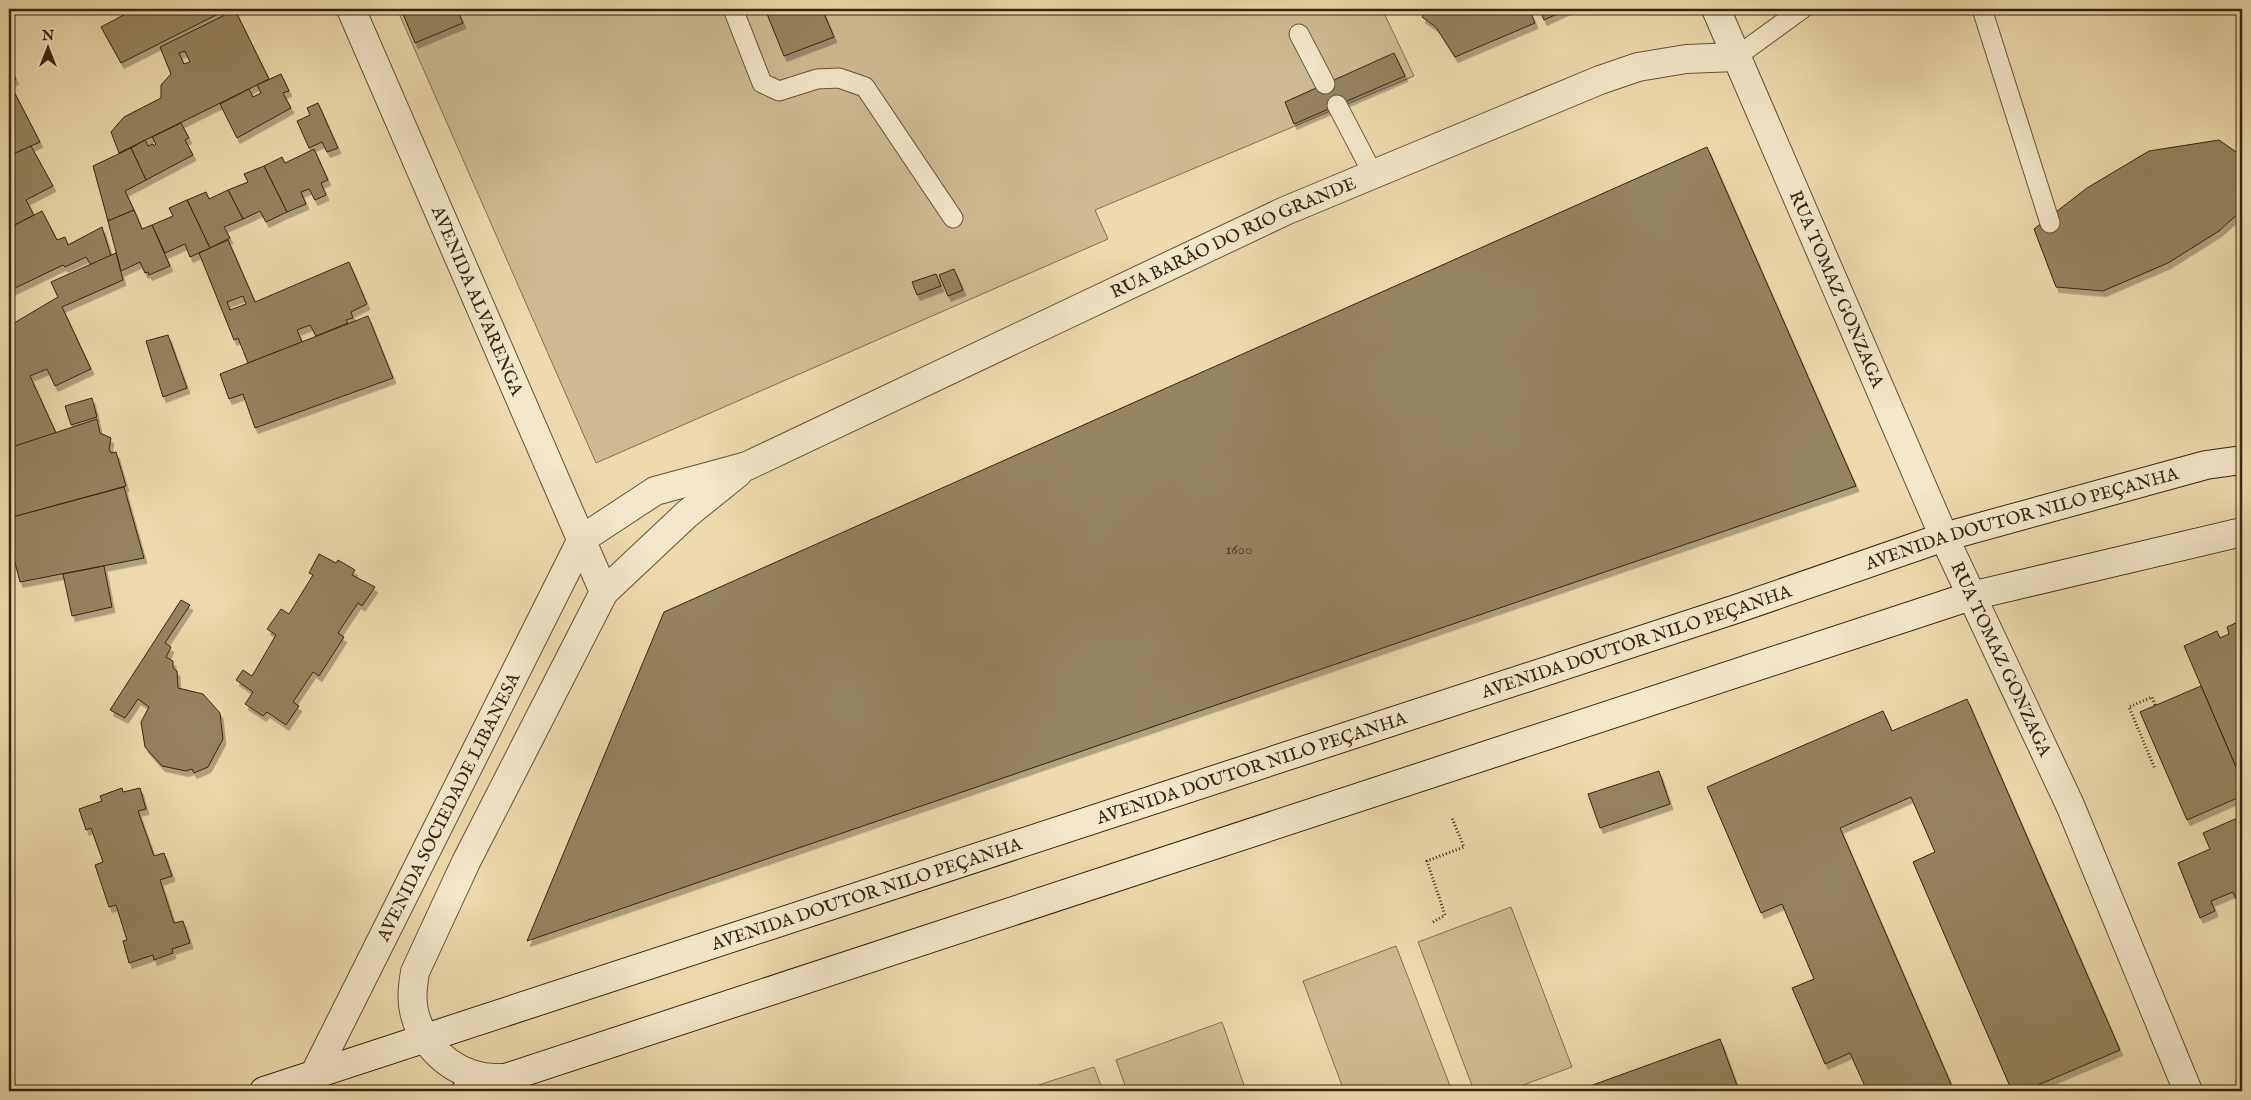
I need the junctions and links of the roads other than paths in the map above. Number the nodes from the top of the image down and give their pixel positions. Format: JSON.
{"nodes":[{"id":1,"x":351,"y":9,"type":"edge"},
{"id":2,"x":733,"y":9,"type":"edge"},
{"id":3,"x":1716,"y":9,"type":"edge"},
{"id":4,"x":1802,"y":9,"type":"edge"},
{"id":5,"x":1982,"y":9,"type":"edge"},
{"id":6,"x":1299,"y":34,"type":"dead end"},
{"id":7,"x":1736,"y":57,"type":"junction"},
{"id":8,"x":1325,"y":84,"type":"dead end"},
{"id":9,"x":1337,"y":105,"type":"dead end"},
{"id":10,"x":1373,"y":174,"type":"junction"},
{"id":11,"x":953,"y":218,"type":"dead end"},
{"id":12,"x":2050,"y":223,"type":"dead end"},
{"id":13,"x":2242,"y":460,"type":"edge"},
{"id":14,"x":747,"y":466,"type":"junction"},
{"id":15,"x":2242,"y":532,"type":"edge"},
{"id":16,"x":1944,"y":537,"type":"junction"},
{"id":17,"x":582,"y":539,"type":"junction"},
{"id":18,"x":604,"y":592,"type":"junction"},
{"id":19,"x":1971,"y":596,"type":"junction"},
{"id":20,"x":453,"y":795,"type":"junction"},
{"id":21,"x":466,"y":862,"type":"junction"},
{"id":22,"x":425,"y":1039,"type":"junction"},
{"id":23,"x":314,"y":1075,"type":"junction"},
{"id":24,"x":507,"y":1078,"type":"junction"},
{"id":25,"x":264,"y":1091,"type":"edge"},
{"id":26,"x":466,"y":1091,"type":"edge"},
{"id":27,"x":2188,"y":1091,"type":"edge"}],
"edges":[{"from":1,"to":17,"type":"street","name":"AVENIDA ALVARENGA"},
{"from":2,"to":11,"type":"lane"},
{"from":3,"to":7,"type":"street","name":"RUA TOMAZ GONZAGA"},
{"from":4,"to":7,"type":"lane"},
{"from":5,"to":12,"type":"lane"},
{"from":6,"to":8,"type":"lane"},
{"from":7,"to":10,"type":"street","name":"RUA BARÃO DO RIO GRANDE"},
{"from":7,"to":16,"type":"street","name":"RUA TOMAZ GONZAGA"},
{"from":9,"to":10,"type":"lane"},
{"from":10,"to":14,"type":"street","name":"RUA BARÃO DO RIO GRANDE"},
{"from":13,"to":16,"type":"street","name":"AVENIDA DOUTOR NILO PEÇANHA"},
{"from":14,"to":17,"type":"street","name":"RUA BARÃO DO RIO GRANDE"},
{"from":14,"to":18,"type":"street","name":"RUA BARÃO DO RIO GRANDE"},
{"from":15,"to":19,"type":"street"},
{"from":16,"to":19,"type":"street","name":"RUA TOMAZ GONZAGA"},
{"from":16,"to":22,"type":"street","name":"AVENIDA DOUTOR NILO PEÇANHA"},
{"from":17,"to":18,"type":"street","name":"AVENIDA ALVARENGA"},
{"from":17,"to":20,"type":"street","name":"AVENIDA SOCIEDADE LIBANESA"},
{"from":18,"to":21,"type":"street"},
{"from":19,"to":24,"type":"street"},
{"from":19,"to":27,"type":"street","name":"RUA TOMAZ GONZAGA"},
{"from":20,"to":21,"type":"street"},
{"from":20,"to":23,"type":"street","name":"AVENIDA SOCIEDADE LIBANESA"},
{"from":21,"to":22,"type":"street"},
{"from":22,"to":23,"type":"street","name":"AVENIDA DOUTOR NILO PEÇANHA"},
{"from":22,"to":24,"type":"street"},
{"from":23,"to":25,"type":"street","name":"AVENIDA DOUTOR NILO PEÇANHA"},
{"from":24,"to":26,"type":"street"}]}
